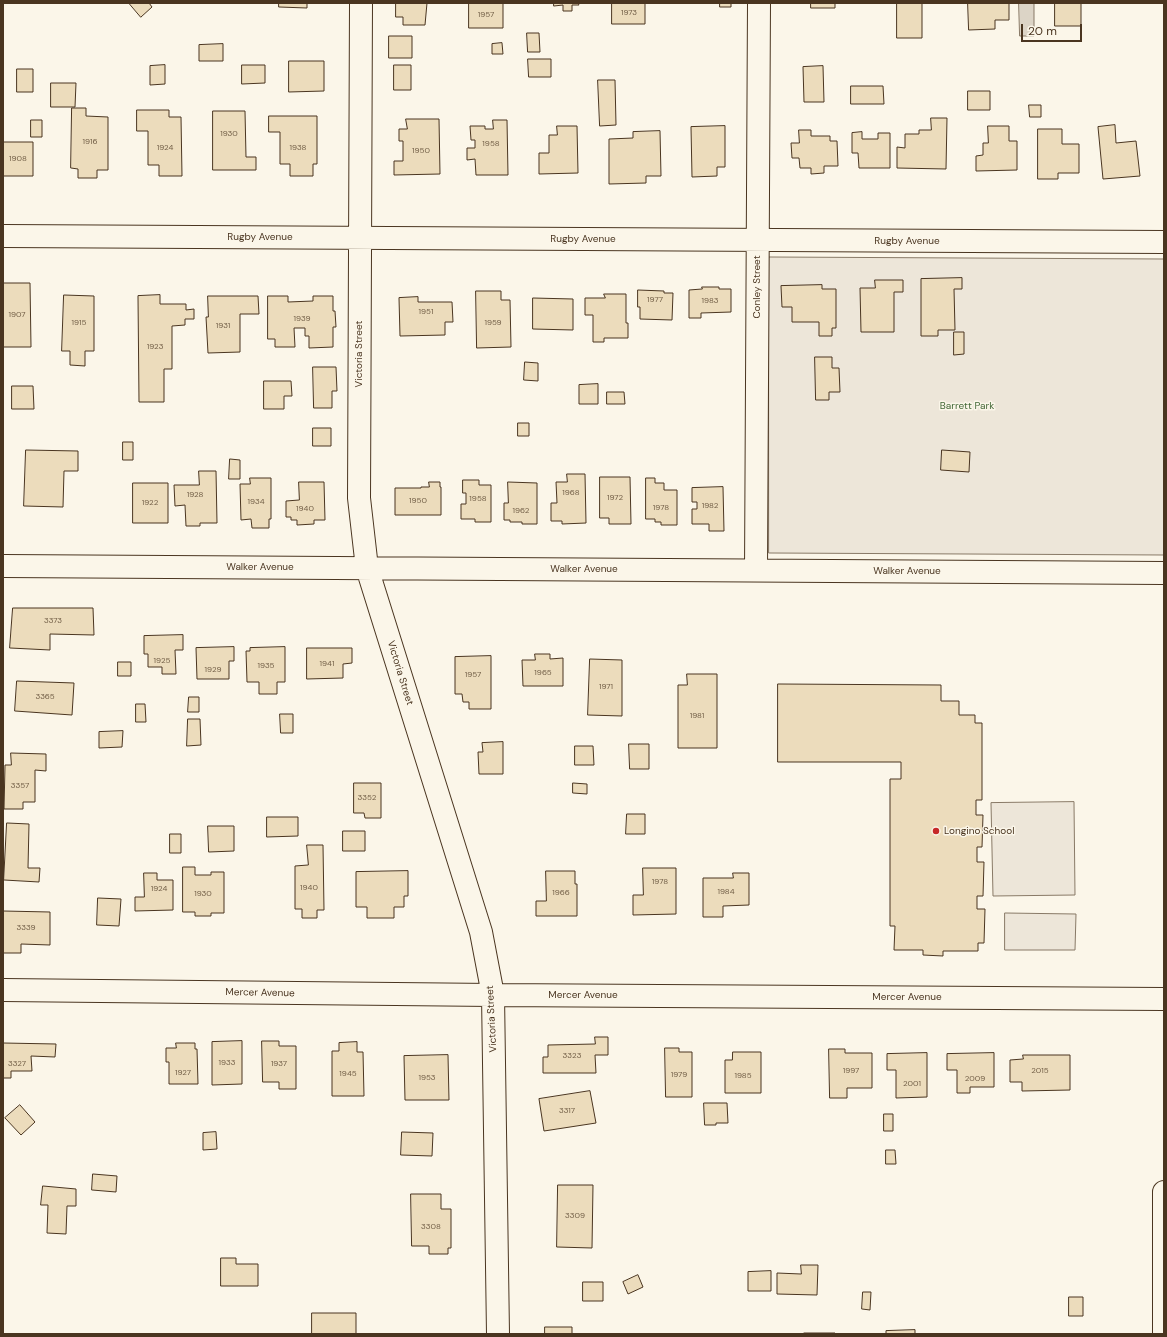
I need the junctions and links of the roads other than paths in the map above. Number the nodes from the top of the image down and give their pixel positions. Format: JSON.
{"nodes":[{"id":1,"x":361,"y":3,"type":"edge"},
{"id":2,"x":759,"y":3,"type":"edge"},
{"id":3,"x":3,"y":236,"type":"edge"},
{"id":4,"x":360,"y":238,"type":"junction"},
{"id":5,"x":758,"y":240,"type":"junction"},
{"id":6,"x":1164,"y":242,"type":"edge"},
{"id":7,"x":3,"y":566,"type":"edge"},
{"id":8,"x":368,"y":568,"type":"junction"},
{"id":9,"x":756,"y":570,"type":"junction"},
{"id":10,"x":1164,"y":573,"type":"edge"},
{"id":11,"x":3,"y":990,"type":"edge"},
{"id":12,"x":493,"y":995,"type":"junction"},
{"id":13,"x":1164,"y":999,"type":"edge"},
{"id":14,"x":1164,"y":1192,"type":"edge"},
{"id":15,"x":498,"y":1334,"type":"edge"},
{"id":16,"x":1164,"y":1334,"type":"edge"}],
"edges":[{"from":1,"to":4,"type":"street","name":"Victoria Street"},
{"from":2,"to":5,"type":"street","name":"Conley Street"},
{"from":3,"to":4,"type":"street","name":"Rugby Avenue"},
{"from":4,"to":5,"type":"street","name":"Rugby Avenue"},
{"from":4,"to":8,"type":"street","name":"Victoria Street"},
{"from":5,"to":6,"type":"street","name":"Rugby Avenue"},
{"from":5,"to":9,"type":"street","name":"Conley Street"},
{"from":7,"to":8,"type":"street","name":"Walker Avenue"},
{"from":8,"to":9,"type":"street","name":"Walker Avenue"},
{"from":8,"to":12,"type":"street","name":"Victoria Street"},
{"from":9,"to":10,"type":"street","name":"Walker Avenue"},
{"from":11,"to":12,"type":"street","name":"Mercer Avenue"},
{"from":12,"to":13,"type":"street","name":"Mercer Avenue"},
{"from":12,"to":15,"type":"street","name":"Victoria Street"},
{"from":14,"to":16,"type":"street"}]}
